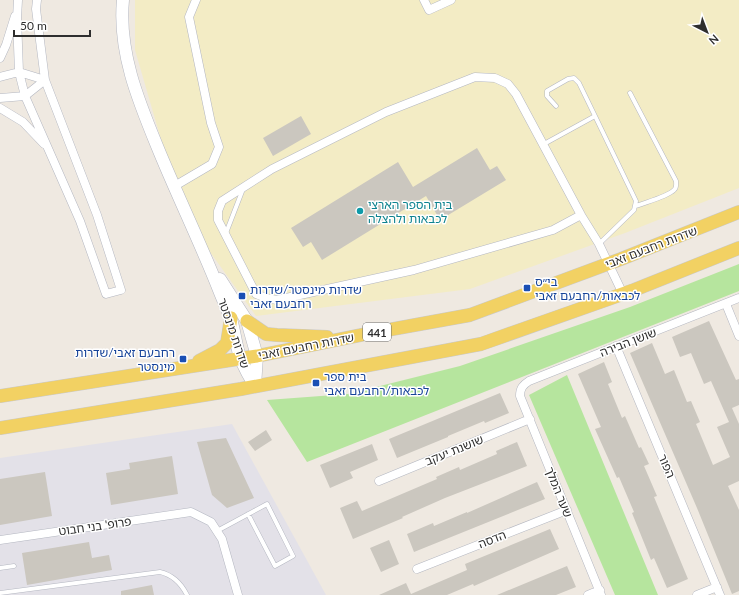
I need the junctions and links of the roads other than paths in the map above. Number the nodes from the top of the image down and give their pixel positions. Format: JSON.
{"nodes":[{"id":1,"x":37,"y":0,"type":"edge"},
{"id":2,"x":123,"y":0,"type":"edge"},
{"id":3,"x":196,"y":0,"type":"edge"},
{"id":4,"x":424,"y":0,"type":"edge"},
{"id":5,"x":451,"y":0,"type":"edge"},
{"id":6,"x":17,"y":4,"type":"edge"},
{"id":7,"x":0,"y":58,"type":"edge"},
{"id":8,"x":19,"y":72,"type":"junction"},
{"id":9,"x":0,"y":77,"type":"edge"},
{"id":10,"x":45,"y":80,"type":"junction"},
{"id":11,"x":630,"y":93,"type":"dead end"},
{"id":12,"x":25,"y":96,"type":"junction"},
{"id":13,"x":0,"y":98,"type":"edge"},
{"id":14,"x":556,"y":106,"type":"dead end"},
{"id":15,"x":0,"y":108,"type":"edge"},
{"id":16,"x":595,"y":116,"type":"junction"},
{"id":17,"x":544,"y":144,"type":"junction"},
{"id":18,"x":48,"y":148,"type":"junction"},
{"id":19,"x":173,"y":187,"type":"junction"},
{"id":20,"x":243,"y":187,"type":"junction"},
{"id":21,"x":636,"y":206,"type":"junction"},
{"id":22,"x":739,"y":212,"type":"edge"},
{"id":23,"x":581,"y":215,"type":"junction"},
{"id":24,"x":226,"y":234,"type":"junction"},
{"id":25,"x":599,"y":244,"type":"junction"},
{"id":26,"x":739,"y":248,"type":"edge"},
{"id":27,"x":205,"y":254,"type":"junction"},
{"id":28,"x":608,"y":263,"type":"junction"},
{"id":29,"x":623,"y":294,"type":"junction"},
{"id":30,"x":739,"y":298,"type":"edge"},
{"id":31,"x":726,"y":304,"type":"junction"},
{"id":32,"x":230,"y":318,"type":"junction"},
{"id":33,"x":247,"y":321,"type":"junction"},
{"id":34,"x":739,"y":336,"type":"edge"},
{"id":35,"x":351,"y":338,"type":"junction"},
{"id":36,"x":616,"y":346,"type":"junction"},
{"id":37,"x":258,"y":356,"type":"junction"},
{"id":38,"x":241,"y":359,"type":"junction"},
{"id":39,"x":191,"y":366,"type":"junction"},
{"id":40,"x":255,"y":386,"type":"junction"},
{"id":41,"x":520,"y":389,"type":"joint"},
{"id":42,"x":0,"y":396,"type":"edge"},
{"id":43,"x":530,"y":419,"type":"junction"},
{"id":44,"x":0,"y":428,"type":"edge"},
{"id":45,"x":380,"y":481,"type":"dead end"},
{"id":46,"x":566,"y":510,"type":"junction"},
{"id":47,"x":248,"y":514,"type":"junction"},
{"id":48,"x":216,"y":531,"type":"junction"},
{"id":49,"x":0,"y":540,"type":"edge"},
{"id":50,"x":14,"y":566,"type":"dead end"},
{"id":51,"x":0,"y":568,"type":"edge"},
{"id":52,"x":417,"y":569,"type":"dead end"},
{"id":53,"x":717,"y":587,"type":"junction"},
{"id":54,"x":600,"y":592,"type":"edge"},
{"id":55,"x":0,"y":593,"type":"edge"},
{"id":56,"x":187,"y":595,"type":"edge"},
{"id":57,"x":238,"y":595,"type":"edge"},
{"id":58,"x":588,"y":595,"type":"edge"},
{"id":59,"x":696,"y":595,"type":"edge"},
{"id":60,"x":720,"y":595,"type":"edge"}],
"edges":[{"from":1,"to":10,"type":"street"},
{"from":2,"to":19,"type":"street","name":"שדרות מינסטר"},
{"from":3,"to":19,"type":"street"},
{"from":4,"to":5,"type":"street"},
{"from":6,"to":7,"type":"street"},
{"from":6,"to":8,"type":"street"},
{"from":8,"to":9,"type":"street"},
{"from":8,"to":10,"type":"street"},
{"from":8,"to":12,"type":"street"},
{"from":10,"to":12,"type":"street"},
{"from":10,"to":18,"type":"street"},
{"from":11,"to":21,"type":"lane"},
{"from":12,"to":13,"type":"street"},
{"from":12,"to":18,"type":"street"},
{"from":14,"to":16,"type":"lane"},
{"from":15,"to":18,"type":"street"},
{"from":16,"to":17,"type":"lane"},
{"from":16,"to":21,"type":"lane"},
{"from":17,"to":20,"type":"street"},
{"from":17,"to":23,"type":"street"},
{"from":19,"to":27,"type":"street","name":"שדרות מינסטר"},
{"from":20,"to":24,"type":"lane"},
{"from":20,"to":24,"type":"street"},
{"from":21,"to":25,"type":"lane"},
{"from":22,"to":28,"type":"main road","name":"שדרות רחבעם זאבי","number":"441"},
{"from":23,"to":24,"type":"street"},
{"from":23,"to":25,"type":"street"},
{"from":25,"to":28,"type":"street"},
{"from":26,"to":29,"type":"main road"},
{"from":27,"to":32,"type":"street","name":"שדרות מינסטר"},
{"from":27,"to":33,"type":"street","name":"שדרות מינסטר"},
{"from":28,"to":29,"type":"street"},
{"from":28,"to":35,"type":"main road","name":"שדרות רחבעם זאבי","number":"441"},
{"from":29,"to":40,"type":"main road"},
{"from":30,"to":31,"type":"street","name":"שושן הבירה"},
{"from":31,"to":34,"type":"street"},
{"from":31,"to":36,"type":"street","name":"שושן הבירה"},
{"from":32,"to":38,"type":"street","name":"שדרות מינסטר"},
{"from":32,"to":39,"type":"main road"},
{"from":33,"to":35,"type":"main road"},
{"from":33,"to":37,"type":"street","name":"שדרות מינסטר"},
{"from":35,"to":37,"type":"main road","name":"שדרות רחבעם זאבי","number":"441"},
{"from":36,"to":41,"type":"street","name":"שושן הבירה"},
{"from":36,"to":53,"type":"street","name":"הפור"},
{"from":37,"to":38,"type":"main road","name":"שדרות רחבעם זאבי","number":"441"},
{"from":37,"to":40,"type":"street","name":"שדרות מינסטר"},
{"from":38,"to":39,"type":"main road","name":"שדרות רחבעם זאבי","number":"441"},
{"from":38,"to":40,"type":"street","name":"שדרות מינסטר"},
{"from":39,"to":42,"type":"main road","name":"שדרות רחבעם זאבי","number":"441"},
{"from":40,"to":44,"type":"main road"},
{"from":41,"to":43,"type":"street","name":"שער המלך"},
{"from":43,"to":45,"type":"street","name":"שושנת יעקב"},
{"from":43,"to":46,"type":"street","name":"שער המלך"},
{"from":46,"to":52,"type":"street","name":"הדסה"},
{"from":46,"to":54,"type":"street","name":"שער המלך"},
{"from":47,"to":47,"type":"lane"},
{"from":47,"to":48,"type":"lane"},
{"from":48,"to":49,"type":"street","name":"פרופ' בני חבוט"},
{"from":48,"to":57,"type":"street"},
{"from":50,"to":51,"type":"lane"},
{"from":53,"to":59,"type":"street"},
{"from":53,"to":60,"type":"street","name":"הפור"},
{"from":54,"to":58,"type":"street"},
{"from":55,"to":56,"type":"lane"}]}
